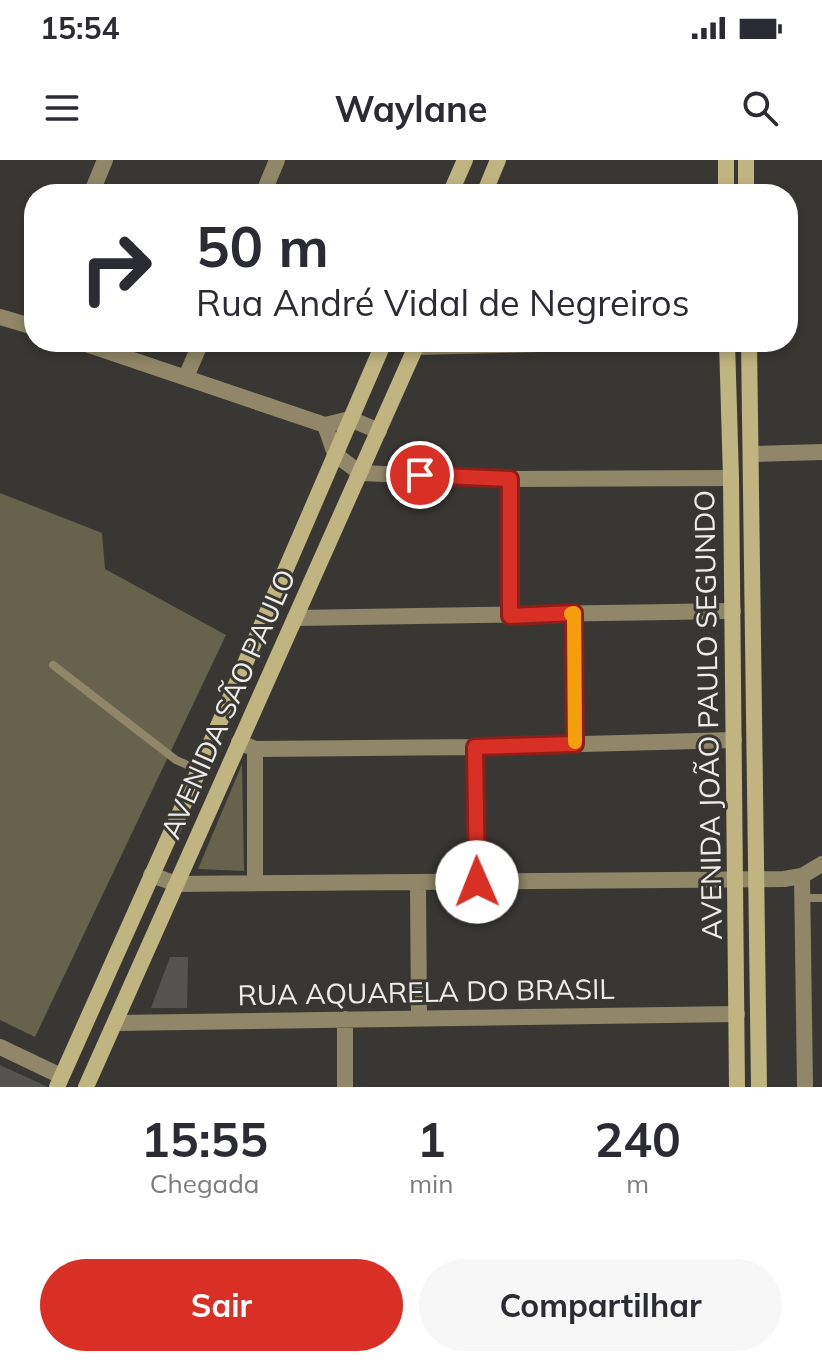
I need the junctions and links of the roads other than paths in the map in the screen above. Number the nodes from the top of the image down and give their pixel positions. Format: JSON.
{"nodes":[{"id":1,"x":105,"y":160,"type":"edge"},
{"id":2,"x":277,"y":160,"type":"edge"},
{"id":3,"x":465,"y":160,"type":"edge"},
{"id":4,"x":498,"y":160,"type":"edge"},
{"id":5,"x":726,"y":160,"type":"edge"},
{"id":6,"x":746,"y":160,"type":"edge"},
{"id":7,"x":95,"y":184,"type":"edge"},
{"id":8,"x":267,"y":184,"type":"edge"},
{"id":9,"x":454,"y":184,"type":"edge"},
{"id":10,"x":488,"y":184,"type":"edge"},
{"id":11,"x":726,"y":184,"type":"edge"},
{"id":12,"x":746,"y":184,"type":"edge"},
{"id":13,"x":0,"y":317,"type":"edge"},
{"id":14,"x":24,"y":323,"type":"edge"},
{"id":15,"x":110,"y":352,"type":"edge"},
{"id":16,"x":197,"y":352,"type":"edge"},
{"id":17,"x":380,"y":352,"type":"edge"},
{"id":18,"x":414,"y":352,"type":"edge"},
{"id":19,"x":727,"y":352,"type":"edge"},
{"id":20,"x":749,"y":352,"type":"edge"},
{"id":21,"x":186,"y":377,"type":"junction"},
{"id":22,"x":350,"y":419,"type":"junction"},
{"id":23,"x":325,"y":425,"type":"junction"},
{"id":24,"x":379,"y":431,"type":"junction"},
{"id":25,"x":822,"y":452,"type":"edge"},
{"id":26,"x":335,"y":454,"type":"junction"},
{"id":27,"x":751,"y":454,"type":"junction"},
{"id":28,"x":360,"y":473,"type":"junction"},
{"id":29,"x":731,"y":478,"type":"junction"},
{"id":30,"x":510,"y":479,"type":"junction"},
{"id":31,"x":733,"y":611,"type":"junction"},
{"id":32,"x":574,"y":613,"type":"junction"},
{"id":33,"x":510,"y":616,"type":"junction"},
{"id":34,"x":295,"y":618,"type":"junction"},
{"id":35,"x":53,"y":665,"type":"dead end"},
{"id":36,"x":734,"y":740,"type":"junction"},
{"id":37,"x":239,"y":742,"type":"junction"},
{"id":38,"x":575,"y":744,"type":"junction"},
{"id":39,"x":475,"y":747,"type":"junction"},
{"id":40,"x":255,"y":749,"type":"junction"},
{"id":41,"x":199,"y":770,"type":"junction"},
{"id":42,"x":822,"y":864,"type":"edge"},
{"id":43,"x":151,"y":875,"type":"junction"},
{"id":44,"x":802,"y":876,"type":"junction"},
{"id":45,"x":756,"y":878,"type":"junction"},
{"id":46,"x":736,"y":879,"type":"junction"},
{"id":47,"x":477,"y":882,"type":"junction"},
{"id":48,"x":255,"y":883,"type":"junction"},
{"id":49,"x":177,"y":884,"type":"junction"},
{"id":50,"x":418,"y":884,"type":"junction"},
{"id":51,"x":802,"y":898,"type":"junction"},
{"id":52,"x":822,"y":898,"type":"edge"},
{"id":53,"x":737,"y":1014,"type":"junction"},
{"id":54,"x":419,"y":1018,"type":"junction"},
{"id":55,"x":345,"y":1019,"type":"junction"},
{"id":56,"x":116,"y":1023,"type":"junction"},
{"id":57,"x":0,"y":1047,"type":"edge"},
{"id":58,"x":59,"y":1081,"type":"edge"},
{"id":59,"x":86,"y":1087,"type":"edge"},
{"id":60,"x":345,"y":1087,"type":"edge"},
{"id":61,"x":737,"y":1087,"type":"edge"},
{"id":62,"x":759,"y":1087,"type":"edge"},
{"id":63,"x":805,"y":1087,"type":"edge"}],
"edges":[{"from":1,"to":7,"type":"street"},
{"from":2,"to":8,"type":"street"},
{"from":3,"to":9,"type":"street"},
{"from":4,"to":10,"type":"street"},
{"from":5,"to":11,"type":"street"},
{"from":6,"to":12,"type":"street"},
{"from":13,"to":14,"type":"street"},
{"from":15,"to":21,"type":"street"},
{"from":16,"to":21,"type":"street"},
{"from":17,"to":22,"type":"street","name":"AVENIDA SÃO PAULO"},
{"from":18,"to":24,"type":"street","name":"AVENIDA SÃO PAULO"},
{"from":19,"to":29,"type":"street","name":"AVENIDA JOÃO PAULO SEGUNDO"},
{"from":20,"to":27,"type":"street","name":"AVENIDA JOÃO PAULO SEGUNDO"},
{"from":21,"to":23,"type":"street"},
{"from":22,"to":23,"type":"street"},
{"from":22,"to":24,"type":"street"},
{"from":22,"to":26,"type":"street","name":"AVENIDA SÃO PAULO"},
{"from":23,"to":26,"type":"street"},
{"from":24,"to":28,"type":"street","name":"AVENIDA SÃO PAULO"},
{"from":25,"to":27,"type":"street"},
{"from":26,"to":28,"type":"street"},
{"from":26,"to":41,"type":"street","name":"AVENIDA SÃO PAULO"},
{"from":27,"to":45,"type":"street","name":"AVENIDA JOÃO PAULO SEGUNDO"},
{"from":28,"to":30,"type":"street"},
{"from":28,"to":34,"type":"street","name":"AVENIDA SÃO PAULO"},
{"from":29,"to":30,"type":"street"},
{"from":29,"to":31,"type":"street","name":"AVENIDA JOÃO PAULO SEGUNDO"},
{"from":30,"to":33,"type":"street"},
{"from":31,"to":32,"type":"street"},
{"from":31,"to":36,"type":"street","name":"AVENIDA JOÃO PAULO SEGUNDO"},
{"from":32,"to":33,"type":"street"},
{"from":32,"to":38,"type":"street"},
{"from":33,"to":34,"type":"street"},
{"from":34,"to":37,"type":"street","name":"AVENIDA SÃO PAULO"},
{"from":35,"to":41,"type":"lane"},
{"from":36,"to":38,"type":"street"},
{"from":36,"to":46,"type":"street","name":"AVENIDA JOÃO PAULO SEGUNDO"},
{"from":37,"to":40,"type":"street"},
{"from":37,"to":49,"type":"street","name":"AVENIDA SÃO PAULO"},
{"from":38,"to":39,"type":"street"},
{"from":39,"to":40,"type":"street"},
{"from":39,"to":47,"type":"street"},
{"from":40,"to":48,"type":"street"},
{"from":41,"to":43,"type":"street","name":"AVENIDA SÃO PAULO"},
{"from":42,"to":44,"type":"street"},
{"from":43,"to":49,"type":"street"},
{"from":43,"to":58,"type":"street","name":"AVENIDA SÃO PAULO"},
{"from":44,"to":45,"type":"street"},
{"from":44,"to":51,"type":"street"},
{"from":45,"to":46,"type":"street"},
{"from":45,"to":62,"type":"street","name":"AVENIDA JOÃO PAULO SEGUNDO"},
{"from":46,"to":47,"type":"street"},
{"from":46,"to":53,"type":"street","name":"AVENIDA JOÃO PAULO SEGUNDO"},
{"from":47,"to":50,"type":"street"},
{"from":48,"to":49,"type":"street"},
{"from":48,"to":50,"type":"street"},
{"from":49,"to":56,"type":"street","name":"AVENIDA SÃO PAULO"},
{"from":50,"to":54,"type":"street"},
{"from":51,"to":52,"type":"lane"},
{"from":51,"to":63,"type":"street"},
{"from":53,"to":54,"type":"street","name":"RUA AQUARELA DO BRASIL"},
{"from":53,"to":61,"type":"street","name":"AVENIDA JOÃO PAULO SEGUNDO"},
{"from":54,"to":55,"type":"street","name":"RUA AQUARELA DO BRASIL"},
{"from":55,"to":56,"type":"street","name":"RUA AQUARELA DO BRASIL"},
{"from":55,"to":60,"type":"street"},
{"from":56,"to":59,"type":"street","name":"AVENIDA SÃO PAULO"},
{"from":57,"to":58,"type":"street"}]}
